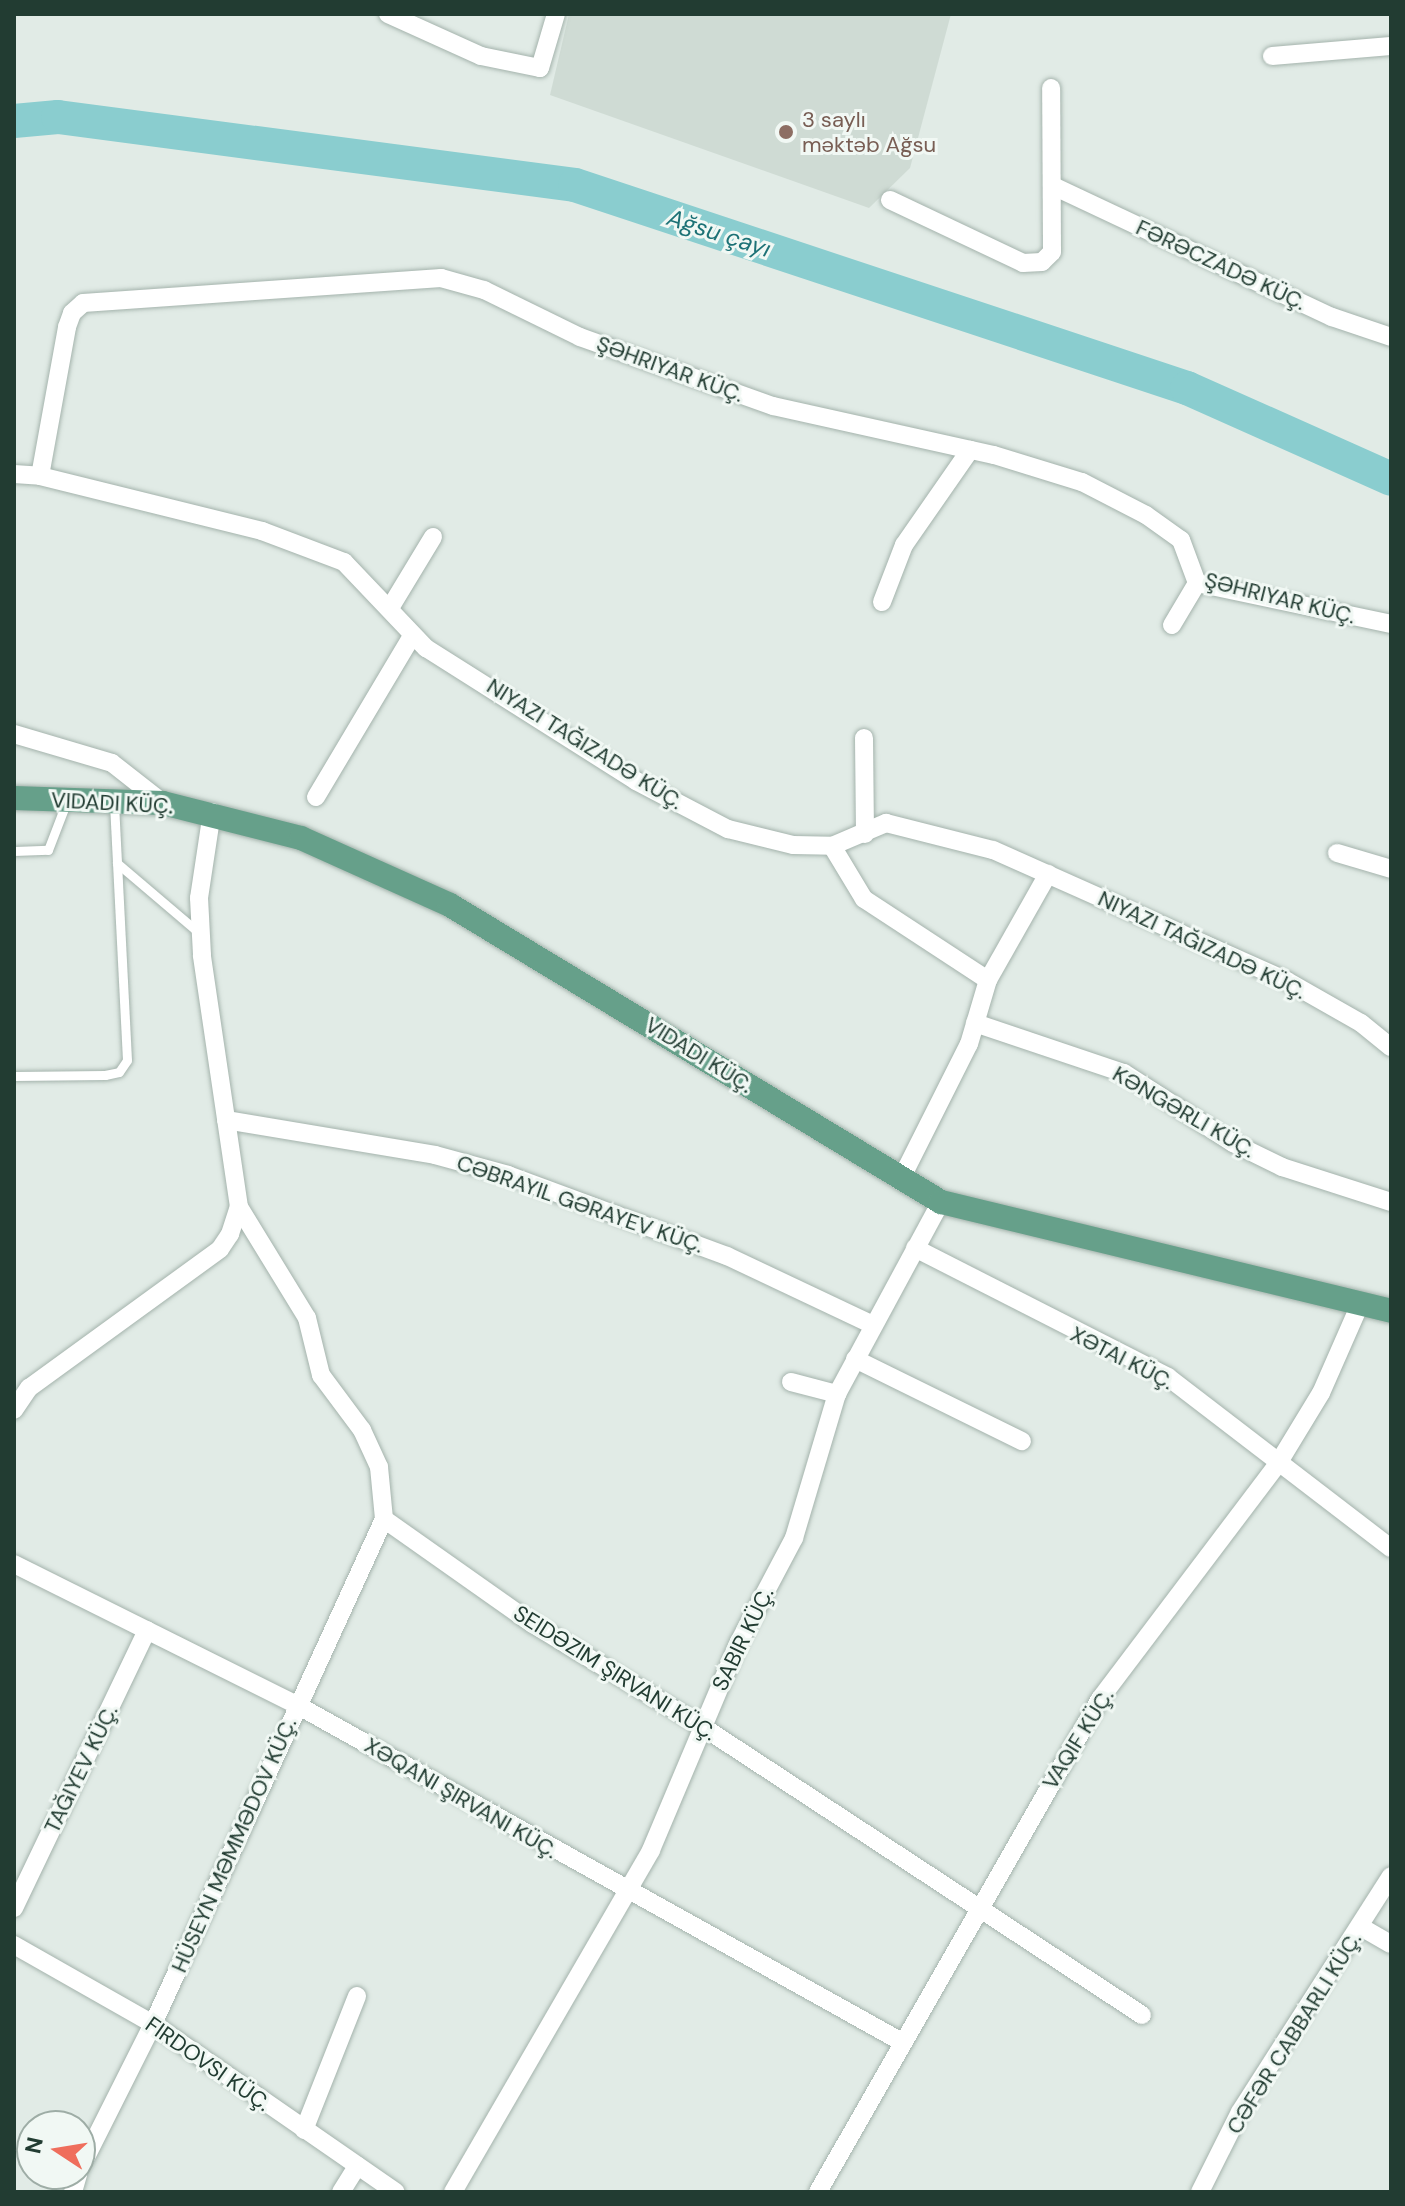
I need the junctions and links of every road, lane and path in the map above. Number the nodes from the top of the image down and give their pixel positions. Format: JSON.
{"nodes":[{"id":1,"x":388,"y":14,"type":"edge"},
{"id":2,"x":556,"y":14,"type":"edge"},
{"id":3,"x":1391,"y":46,"type":"edge"},
{"id":4,"x":1272,"y":56,"type":"dead end"},
{"id":5,"x":1051,"y":88,"type":"dead end"},
{"id":6,"x":1053,"y":186,"type":"junction"},
{"id":7,"x":890,"y":200,"type":"dead end"},
{"id":8,"x":1391,"y":337,"type":"edge"},
{"id":9,"x":970,"y":450,"type":"junction"},
{"id":10,"x":14,"y":474,"type":"edge"},
{"id":11,"x":40,"y":476,"type":"junction"},
{"id":12,"x":433,"y":537,"type":"dead end"},
{"id":13,"x":1197,"y":583,"type":"junction"},
{"id":14,"x":882,"y":602,"type":"dead end"},
{"id":15,"x":390,"y":608,"type":"junction"},
{"id":16,"x":1391,"y":624,"type":"edge"},
{"id":17,"x":1172,"y":625,"type":"dead end"},
{"id":18,"x":412,"y":636,"type":"junction"},
{"id":19,"x":14,"y":734,"type":"edge"},
{"id":20,"x":864,"y":738,"type":"dead end"},
{"id":21,"x":316,"y":797,"type":"dead end"},
{"id":22,"x":14,"y":798,"type":"edge"},
{"id":23,"x":67,"y":799,"type":"junction"},
{"id":24,"x":114,"y":799,"type":"junction"},
{"id":25,"x":163,"y":803,"type":"junction"},
{"id":26,"x":212,"y":812,"type":"junction"},
{"id":27,"x":865,"y":834,"type":"junction"},
{"id":28,"x":832,"y":846,"type":"junction"},
{"id":29,"x":14,"y":851,"type":"edge"},
{"id":30,"x":1337,"y":853,"type":"dead end"},
{"id":31,"x":117,"y":863,"type":"junction"},
{"id":32,"x":1391,"y":869,"type":"edge"},
{"id":33,"x":1048,"y":874,"type":"junction"},
{"id":34,"x":201,"y":934,"type":"junction"},
{"id":35,"x":988,"y":980,"type":"junction"},
{"id":36,"x":975,"y":1023,"type":"junction"},
{"id":37,"x":1391,"y":1047,"type":"edge"},
{"id":38,"x":14,"y":1076,"type":"edge"},
{"id":39,"x":226,"y":1120,"type":"junction"},
{"id":40,"x":900,"y":1181,"type":"junction"},
{"id":41,"x":941,"y":1202,"type":"junction"},
{"id":42,"x":1391,"y":1202,"type":"edge"},
{"id":43,"x":239,"y":1207,"type":"junction"},
{"id":44,"x":915,"y":1248,"type":"junction"},
{"id":45,"x":1361,"y":1302,"type":"junction"},
{"id":46,"x":1391,"y":1311,"type":"edge"},
{"id":47,"x":873,"y":1325,"type":"junction"},
{"id":48,"x":855,"y":1359,"type":"junction"},
{"id":49,"x":791,"y":1382,"type":"dead end"},
{"id":50,"x":837,"y":1394,"type":"junction"},
{"id":51,"x":14,"y":1410,"type":"edge"},
{"id":52,"x":1022,"y":1441,"type":"dead end"},
{"id":53,"x":1279,"y":1462,"type":"junction"},
{"id":54,"x":384,"y":1519,"type":"junction"},
{"id":55,"x":1391,"y":1548,"type":"edge"},
{"id":56,"x":14,"y":1564,"type":"edge"},
{"id":57,"x":147,"y":1630,"type":"junction"},
{"id":58,"x":297,"y":1705,"type":"junction"},
{"id":59,"x":703,"y":1727,"type":"junction"},
{"id":60,"x":1391,"y":1876,"type":"edge"},
{"id":61,"x":629,"y":1892,"type":"junction"},
{"id":62,"x":979,"y":1905,"type":"junction"},
{"id":63,"x":14,"y":1908,"type":"edge"},
{"id":64,"x":1361,"y":1927,"type":"junction"},
{"id":65,"x":1391,"y":1944,"type":"edge"},
{"id":66,"x":14,"y":1945,"type":"edge"},
{"id":67,"x":357,"y":1996,"type":"dead end"},
{"id":68,"x":1142,"y":2015,"type":"dead end"},
{"id":69,"x":153,"y":2024,"type":"junction"},
{"id":70,"x":902,"y":2042,"type":"junction"},
{"id":71,"x":304,"y":2130,"type":"junction"},
{"id":72,"x":96,"y":2138,"type":"edge"},
{"id":73,"x":357,"y":2166,"type":"junction"},
{"id":74,"x":341,"y":2192,"type":"edge"},
{"id":75,"x":396,"y":2192,"type":"edge"},
{"id":76,"x":453,"y":2192,"type":"edge"},
{"id":77,"x":818,"y":2192,"type":"edge"},
{"id":78,"x":1200,"y":2192,"type":"edge"}],
"edges":[{"from":1,"to":2,"type":"street"},
{"from":3,"to":4,"type":"street"},
{"from":5,"to":6,"type":"street"},
{"from":6,"to":7,"type":"street"},
{"from":6,"to":8,"type":"street","name":"FƏRƏCZADƏ KÜÇ."},
{"from":9,"to":11,"type":"street","name":"ŞƏHRIYAR KÜÇ."},
{"from":9,"to":13,"type":"street","name":"ŞƏHRIYAR KÜÇ."},
{"from":9,"to":14,"type":"street"},
{"from":10,"to":11,"type":"street"},
{"from":11,"to":15,"type":"street"},
{"from":12,"to":15,"type":"street"},
{"from":13,"to":16,"type":"street","name":"ŞƏHRIYAR KÜÇ."},
{"from":13,"to":17,"type":"street"},
{"from":15,"to":18,"type":"street"},
{"from":18,"to":21,"type":"street"},
{"from":18,"to":28,"type":"street"},
{"from":19,"to":25,"type":"street"},
{"from":20,"to":27,"type":"street"},
{"from":22,"to":23,"type":"main road","name":"VIDADI KÜÇ."},
{"from":23,"to":24,"type":"main road","name":"VIDADI KÜÇ."},
{"from":23,"to":29,"type":"lane"},
{"from":24,"to":25,"type":"main road","name":"VIDADI KÜÇ."},
{"from":24,"to":31,"type":"lane"},
{"from":25,"to":26,"type":"main road","name":"VIDADI KÜÇ."},
{"from":26,"to":34,"type":"street"},
{"from":26,"to":40,"type":"main road","name":"VIDADI KÜÇ."},
{"from":27,"to":28,"type":"street"},
{"from":27,"to":33,"type":"street"},
{"from":28,"to":35,"type":"street"},
{"from":30,"to":32,"type":"street"},
{"from":31,"to":34,"type":"lane"},
{"from":31,"to":38,"type":"lane"},
{"from":33,"to":35,"type":"street"},
{"from":33,"to":37,"type":"street"},
{"from":34,"to":39,"type":"street"},
{"from":35,"to":36,"type":"street"},
{"from":36,"to":40,"type":"street"},
{"from":36,"to":42,"type":"street","name":"KƏNGƏRLI KÜÇ."},
{"from":39,"to":43,"type":"street"},
{"from":39,"to":47,"type":"street"},
{"from":40,"to":41,"type":"main road","name":"VIDADI KÜÇ."},
{"from":41,"to":44,"type":"street","name":"SABIR KÜÇ."},
{"from":41,"to":45,"type":"main road","name":"VIDADI KÜÇ."},
{"from":43,"to":51,"type":"street"},
{"from":43,"to":54,"type":"street"},
{"from":44,"to":47,"type":"street","name":"SABIR KÜÇ."},
{"from":44,"to":53,"type":"street","name":"XƏTAI KÜÇ."},
{"from":45,"to":46,"type":"main road","name":"VIDADI KÜÇ."},
{"from":45,"to":53,"type":"street","name":"VAQIF KÜÇ."},
{"from":47,"to":48,"type":"street","name":"SABIR KÜÇ."},
{"from":48,"to":50,"type":"street","name":"SABIR KÜÇ."},
{"from":48,"to":52,"type":"street"},
{"from":49,"to":50,"type":"street"},
{"from":50,"to":59,"type":"street","name":"SABIR KÜÇ."},
{"from":53,"to":55,"type":"street","name":"XƏTAI KÜÇ."},
{"from":53,"to":62,"type":"street","name":"VAQIF KÜÇ."},
{"from":54,"to":58,"type":"street","name":"HÜSEYN MƏMMƏDOV KÜÇ."},
{"from":54,"to":59,"type":"street","name":"SEIDƏZIM ŞIRVANI KÜÇ."},
{"from":56,"to":57,"type":"street","name":"XƏQANI ŞIRVANI KÜÇ."},
{"from":57,"to":58,"type":"street","name":"XƏQANI ŞIRVANI KÜÇ."},
{"from":57,"to":63,"type":"street"},
{"from":58,"to":61,"type":"street","name":"XƏQANI ŞIRVANI KÜÇ."},
{"from":58,"to":69,"type":"street","name":"HÜSEYN MƏMMƏDOV KÜÇ."},
{"from":59,"to":61,"type":"street","name":"SABIR KÜÇ."},
{"from":59,"to":62,"type":"street","name":"SEIDƏZIM ŞIRVANI KÜÇ."},
{"from":60,"to":64,"type":"street"},
{"from":61,"to":70,"type":"street","name":"XƏQANI ŞIRVANI KÜÇ."},
{"from":61,"to":76,"type":"street","name":"SABIR KÜÇ."},
{"from":62,"to":68,"type":"street","name":"SEIDƏZIM ŞIRVANI KÜÇ."},
{"from":62,"to":70,"type":"street","name":"VAQIF KÜÇ."},
{"from":64,"to":65,"type":"street"},
{"from":64,"to":78,"type":"street"},
{"from":66,"to":69,"type":"street","name":"FIRDOVSI KÜÇ."},
{"from":67,"to":71,"type":"street"},
{"from":69,"to":71,"type":"street","name":"FIRDOVSI KÜÇ."},
{"from":69,"to":72,"type":"street","name":"HÜSEYN MƏMMƏDOV KÜÇ."},
{"from":70,"to":77,"type":"street","name":"VAQIF KÜÇ."},
{"from":71,"to":73,"type":"street","name":"FIRDOVSI KÜÇ."},
{"from":73,"to":74,"type":"street"},
{"from":73,"to":75,"type":"street","name":"FIRDOVSI KÜÇ."}]}
